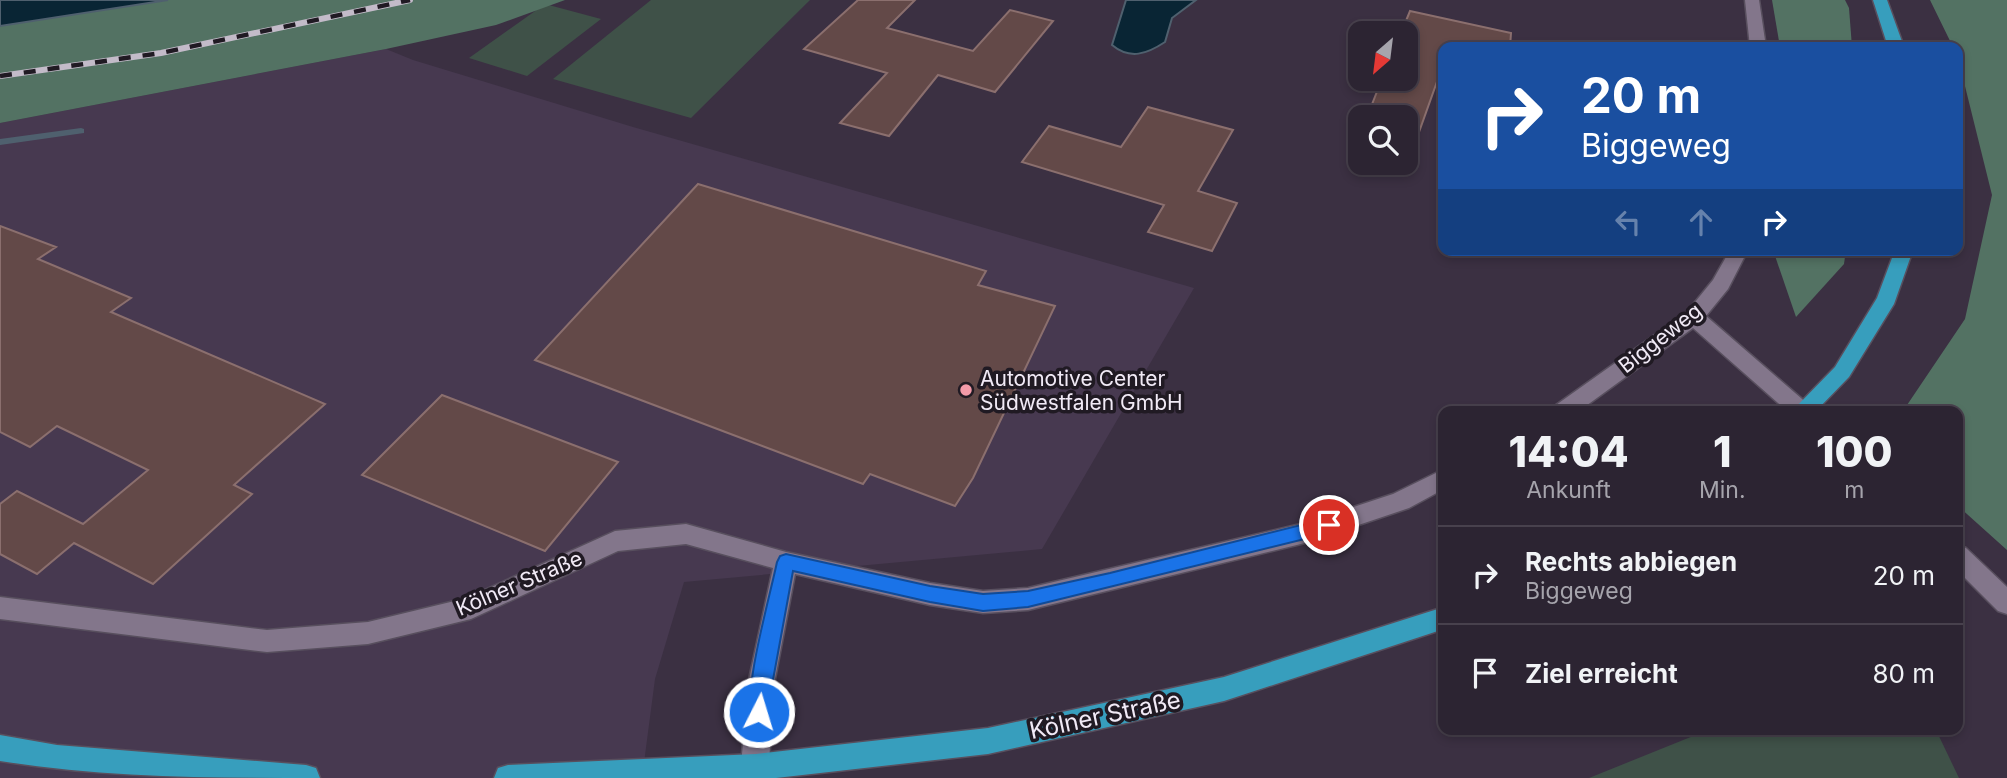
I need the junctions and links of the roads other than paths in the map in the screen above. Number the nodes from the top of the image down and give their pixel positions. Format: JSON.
{"nodes":[{"id":1,"x":1752,"y":0,"type":"edge"},
{"id":2,"x":1880,"y":0,"type":"edge"},
{"id":3,"x":1757,"y":42,"type":"edge"},
{"id":4,"x":1894,"y":42,"type":"edge"},
{"id":5,"x":1736,"y":256,"type":"edge"},
{"id":6,"x":1902,"y":256,"type":"edge"},
{"id":7,"x":1694,"y":317,"type":"junction"},
{"id":8,"x":1571,"y":406,"type":"edge"},
{"id":9,"x":1796,"y":406,"type":"edge"},
{"id":10,"x":1807,"y":406,"type":"edge"},
{"id":11,"x":1438,"y":481,"type":"edge"},
{"id":12,"x":1963,"y":560,"type":"edge"},
{"id":13,"x":786,"y":562,"type":"junction"},
{"id":14,"x":2007,"y":603,"type":"edge"},
{"id":15,"x":0,"y":608,"type":"edge"},
{"id":16,"x":1438,"y":620,"type":"edge"},
{"id":17,"x":0,"y":748,"type":"edge"},
{"id":18,"x":755,"y":772,"type":"edge"},
{"id":19,"x":306,"y":778,"type":"edge"},
{"id":20,"x":508,"y":778,"type":"edge"}],
"edges":[{"from":1,"to":3,"type":"street"},
{"from":2,"to":4,"type":"main road"},
{"from":5,"to":7,"type":"street","name":"Biggeweg"},
{"from":6,"to":10,"type":"main road"},
{"from":7,"to":8,"type":"street","name":"Biggeweg"},
{"from":7,"to":9,"type":"street"},
{"from":11,"to":13,"type":"street"},
{"from":12,"to":14,"type":"street"},
{"from":13,"to":15,"type":"street","name":"Kölner Straße"},
{"from":13,"to":18,"type":"street"},
{"from":16,"to":18,"type":"main road","name":"Kölner Straße"},
{"from":17,"to":19,"type":"main road"},
{"from":18,"to":20,"type":"main road","name":"Kölner Straße"}]}
